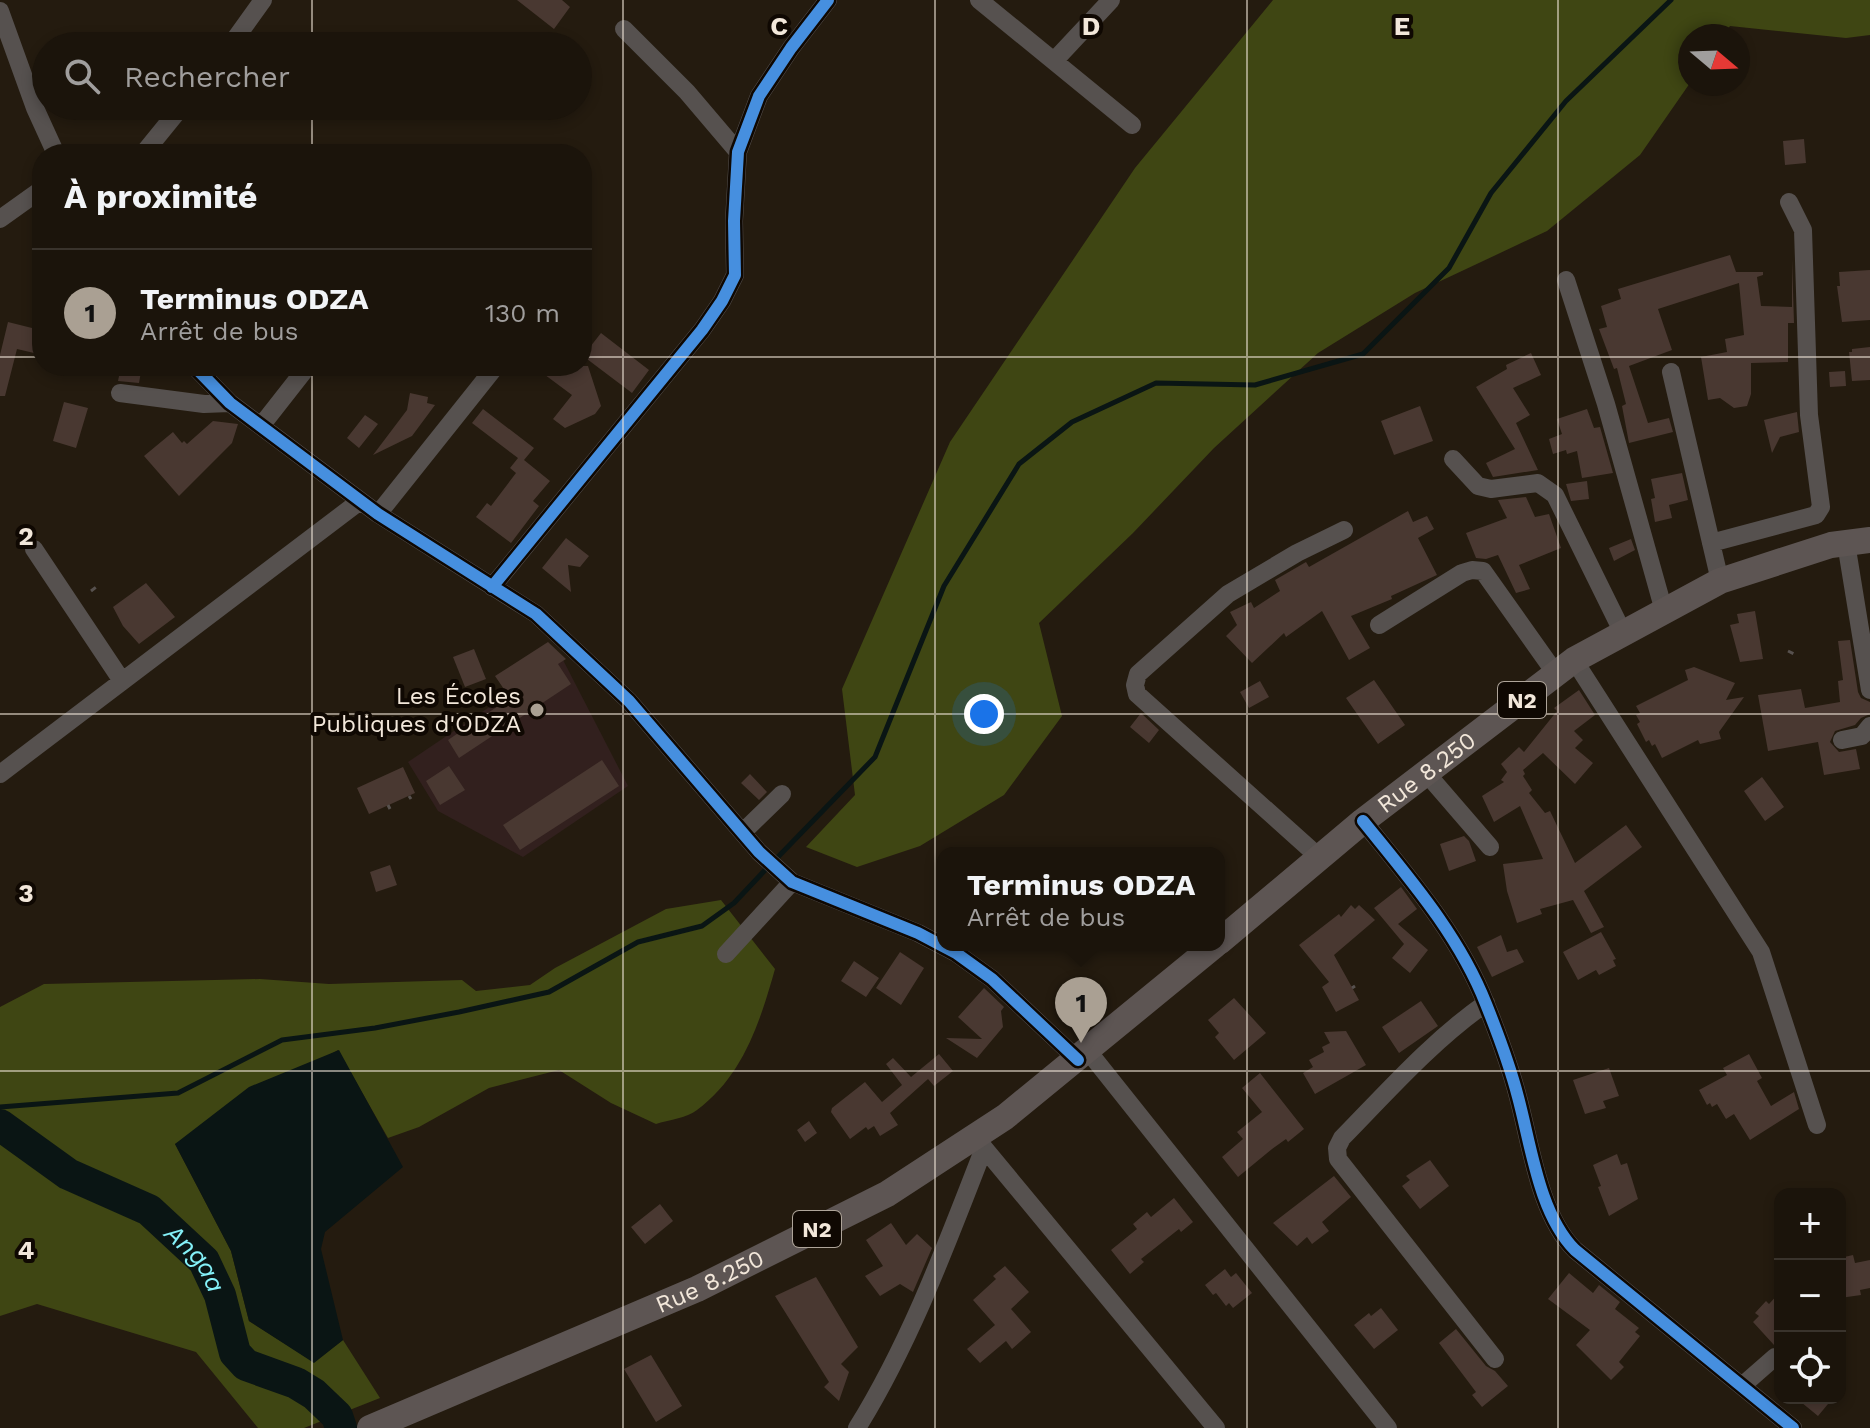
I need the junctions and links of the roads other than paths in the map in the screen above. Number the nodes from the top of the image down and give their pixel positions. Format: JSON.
{"nodes":[{"id":1,"x":263,"y":0,"type":"edge"},
{"id":2,"x":828,"y":0,"type":"edge"},
{"id":3,"x":980,"y":0,"type":"edge"},
{"id":4,"x":1111,"y":0,"type":"edge"},
{"id":5,"x":0,"y":11,"type":"edge"},
{"id":6,"x":624,"y":29,"type":"dead end"},
{"id":7,"x":240,"y":32,"type":"edge"},
{"id":8,"x":1054,"y":61,"type":"junction"},
{"id":9,"x":32,"y":100,"type":"edge"},
{"id":10,"x":40,"y":120,"type":"edge"},
{"id":11,"x":171,"y":120,"type":"edge"},
{"id":12,"x":1132,"y":125,"type":"dead end"},
{"id":13,"x":51,"y":144,"type":"edge"},
{"id":14,"x":151,"y":144,"type":"edge"},
{"id":15,"x":738,"y":152,"type":"junction"},
{"id":16,"x":32,"y":196,"type":"edge"},
{"id":17,"x":1789,"y":202,"type":"dead end"},
{"id":18,"x":0,"y":219,"type":"edge"},
{"id":19,"x":1566,"y":280,"type":"dead end"},
{"id":20,"x":1671,"y":372,"type":"dead end"},
{"id":21,"x":204,"y":376,"type":"edge"},
{"id":22,"x":300,"y":376,"type":"edge"},
{"id":23,"x":488,"y":376,"type":"edge"},
{"id":24,"x":120,"y":393,"type":"dead end"},
{"id":25,"x":230,"y":403,"type":"junction"},
{"id":26,"x":261,"y":426,"type":"junction"},
{"id":27,"x":1453,"y":459,"type":"dead end"},
{"id":28,"x":360,"y":501,"type":"junction"},
{"id":29,"x":378,"y":514,"type":"junction"},
{"id":30,"x":1344,"y":530,"type":"dead end"},
{"id":31,"x":1858,"y":542,"type":"edge"},
{"id":32,"x":1711,"y":543,"type":"junction"},
{"id":33,"x":34,"y":549,"type":"dead end"},
{"id":34,"x":1720,"y":581,"type":"junction"},
{"id":35,"x":492,"y":587,"type":"junction"},
{"id":36,"x":1664,"y":611,"type":"junction"},
{"id":37,"x":1379,"y":625,"type":"dead end"},
{"id":38,"x":1623,"y":633,"type":"junction"},
{"id":39,"x":1565,"y":667,"type":"junction"},
{"id":40,"x":122,"y":681,"type":"junction"},
{"id":41,"x":1870,"y":690,"type":"edge"},
{"id":42,"x":1870,"y":726,"type":"edge"},
{"id":43,"x":1842,"y":740,"type":"dead end"},
{"id":44,"x":0,"y":774,"type":"edge"},
{"id":45,"x":1427,"y":774,"type":"junction"},
{"id":46,"x":782,"y":794,"type":"dead end"},
{"id":47,"x":1363,"y":821,"type":"junction"},
{"id":48,"x":743,"y":832,"type":"junction"},
{"id":49,"x":1490,"y":847,"type":"dead end"},
{"id":50,"x":1320,"y":858,"type":"junction"},
{"id":51,"x":792,"y":882,"type":"junction"},
{"id":52,"x":1225,"y":936,"type":"edge"},
{"id":53,"x":937,"y":943,"type":"edge"},
{"id":54,"x":952,"y":951,"type":"edge"},
{"id":55,"x":1207,"y":951,"type":"edge"},
{"id":56,"x":726,"y":954,"type":"dead end"},
{"id":57,"x":1486,"y":1003,"type":"junction"},
{"id":58,"x":1083,"y":1055,"type":"junction"},
{"id":59,"x":1817,"y":1125,"type":"dead end"},
{"id":60,"x":980,"y":1143,"type":"junction"},
{"id":61,"x":1774,"y":1358,"type":"edge"},
{"id":62,"x":1495,"y":1359,"type":"dead end"},
{"id":63,"x":1743,"y":1385,"type":"junction"},
{"id":64,"x":370,"y":1428,"type":"edge"},
{"id":65,"x":857,"y":1428,"type":"edge"},
{"id":66,"x":1216,"y":1428,"type":"edge"},
{"id":67,"x":1388,"y":1428,"type":"edge"},
{"id":68,"x":1793,"y":1428,"type":"edge"}],
"edges":[{"from":1,"to":7,"type":"street"},
{"from":2,"to":15,"type":"street"},
{"from":3,"to":8,"type":"street"},
{"from":4,"to":8,"type":"street"},
{"from":5,"to":9,"type":"street"},
{"from":6,"to":15,"type":"street"},
{"from":8,"to":12,"type":"street"},
{"from":10,"to":13,"type":"street"},
{"from":11,"to":14,"type":"street"},
{"from":15,"to":35,"type":"street"},
{"from":16,"to":18,"type":"street"},
{"from":17,"to":32,"type":"street"},
{"from":19,"to":36,"type":"street"},
{"from":20,"to":32,"type":"street"},
{"from":21,"to":25,"type":"street"},
{"from":22,"to":26,"type":"street"},
{"from":23,"to":29,"type":"street"},
{"from":24,"to":25,"type":"street"},
{"from":25,"to":26,"type":"street"},
{"from":26,"to":28,"type":"street"},
{"from":27,"to":38,"type":"street"},
{"from":28,"to":29,"type":"street"},
{"from":28,"to":40,"type":"street"},
{"from":29,"to":35,"type":"street"},
{"from":30,"to":50,"type":"street"},
{"from":31,"to":34,"type":"highway","name":"Rue 8.250","number":"N2"},
{"from":31,"to":41,"type":"street"},
{"from":32,"to":34,"type":"street"},
{"from":33,"to":40,"type":"street"},
{"from":34,"to":36,"type":"highway","name":"Rue 8.250","number":"N2"},
{"from":35,"to":48,"type":"street"},
{"from":36,"to":38,"type":"highway","name":"Rue 8.250","number":"N2"},
{"from":37,"to":39,"type":"street"},
{"from":38,"to":39,"type":"highway","name":"Rue 8.250","number":"N2"},
{"from":39,"to":45,"type":"highway","name":"Rue 8.250","number":"N2"},
{"from":39,"to":59,"type":"street"},
{"from":40,"to":44,"type":"street"},
{"from":42,"to":43,"type":"street"},
{"from":45,"to":47,"type":"highway","name":"Rue 8.250","number":"N2"},
{"from":45,"to":49,"type":"street"},
{"from":46,"to":48,"type":"street"},
{"from":47,"to":50,"type":"highway","name":"Rue 8.250","number":"N2"},
{"from":47,"to":57,"type":"street"},
{"from":48,"to":51,"type":"street"},
{"from":50,"to":52,"type":"highway","name":"Rue 8.250","number":"N2"},
{"from":51,"to":53,"type":"street"},
{"from":51,"to":56,"type":"street"},
{"from":54,"to":58,"type":"street"},
{"from":55,"to":58,"type":"highway","name":"Rue 8.250","number":"N2"},
{"from":57,"to":62,"type":"street"},
{"from":57,"to":63,"type":"street"},
{"from":58,"to":60,"type":"highway","name":"Rue 8.250","number":"N2"},
{"from":58,"to":67,"type":"street"},
{"from":60,"to":64,"type":"highway","name":"Rue 8.250","number":"N2"},
{"from":60,"to":65,"type":"street"},
{"from":60,"to":66,"type":"street"},
{"from":61,"to":63,"type":"street"},
{"from":63,"to":68,"type":"street"}]}
